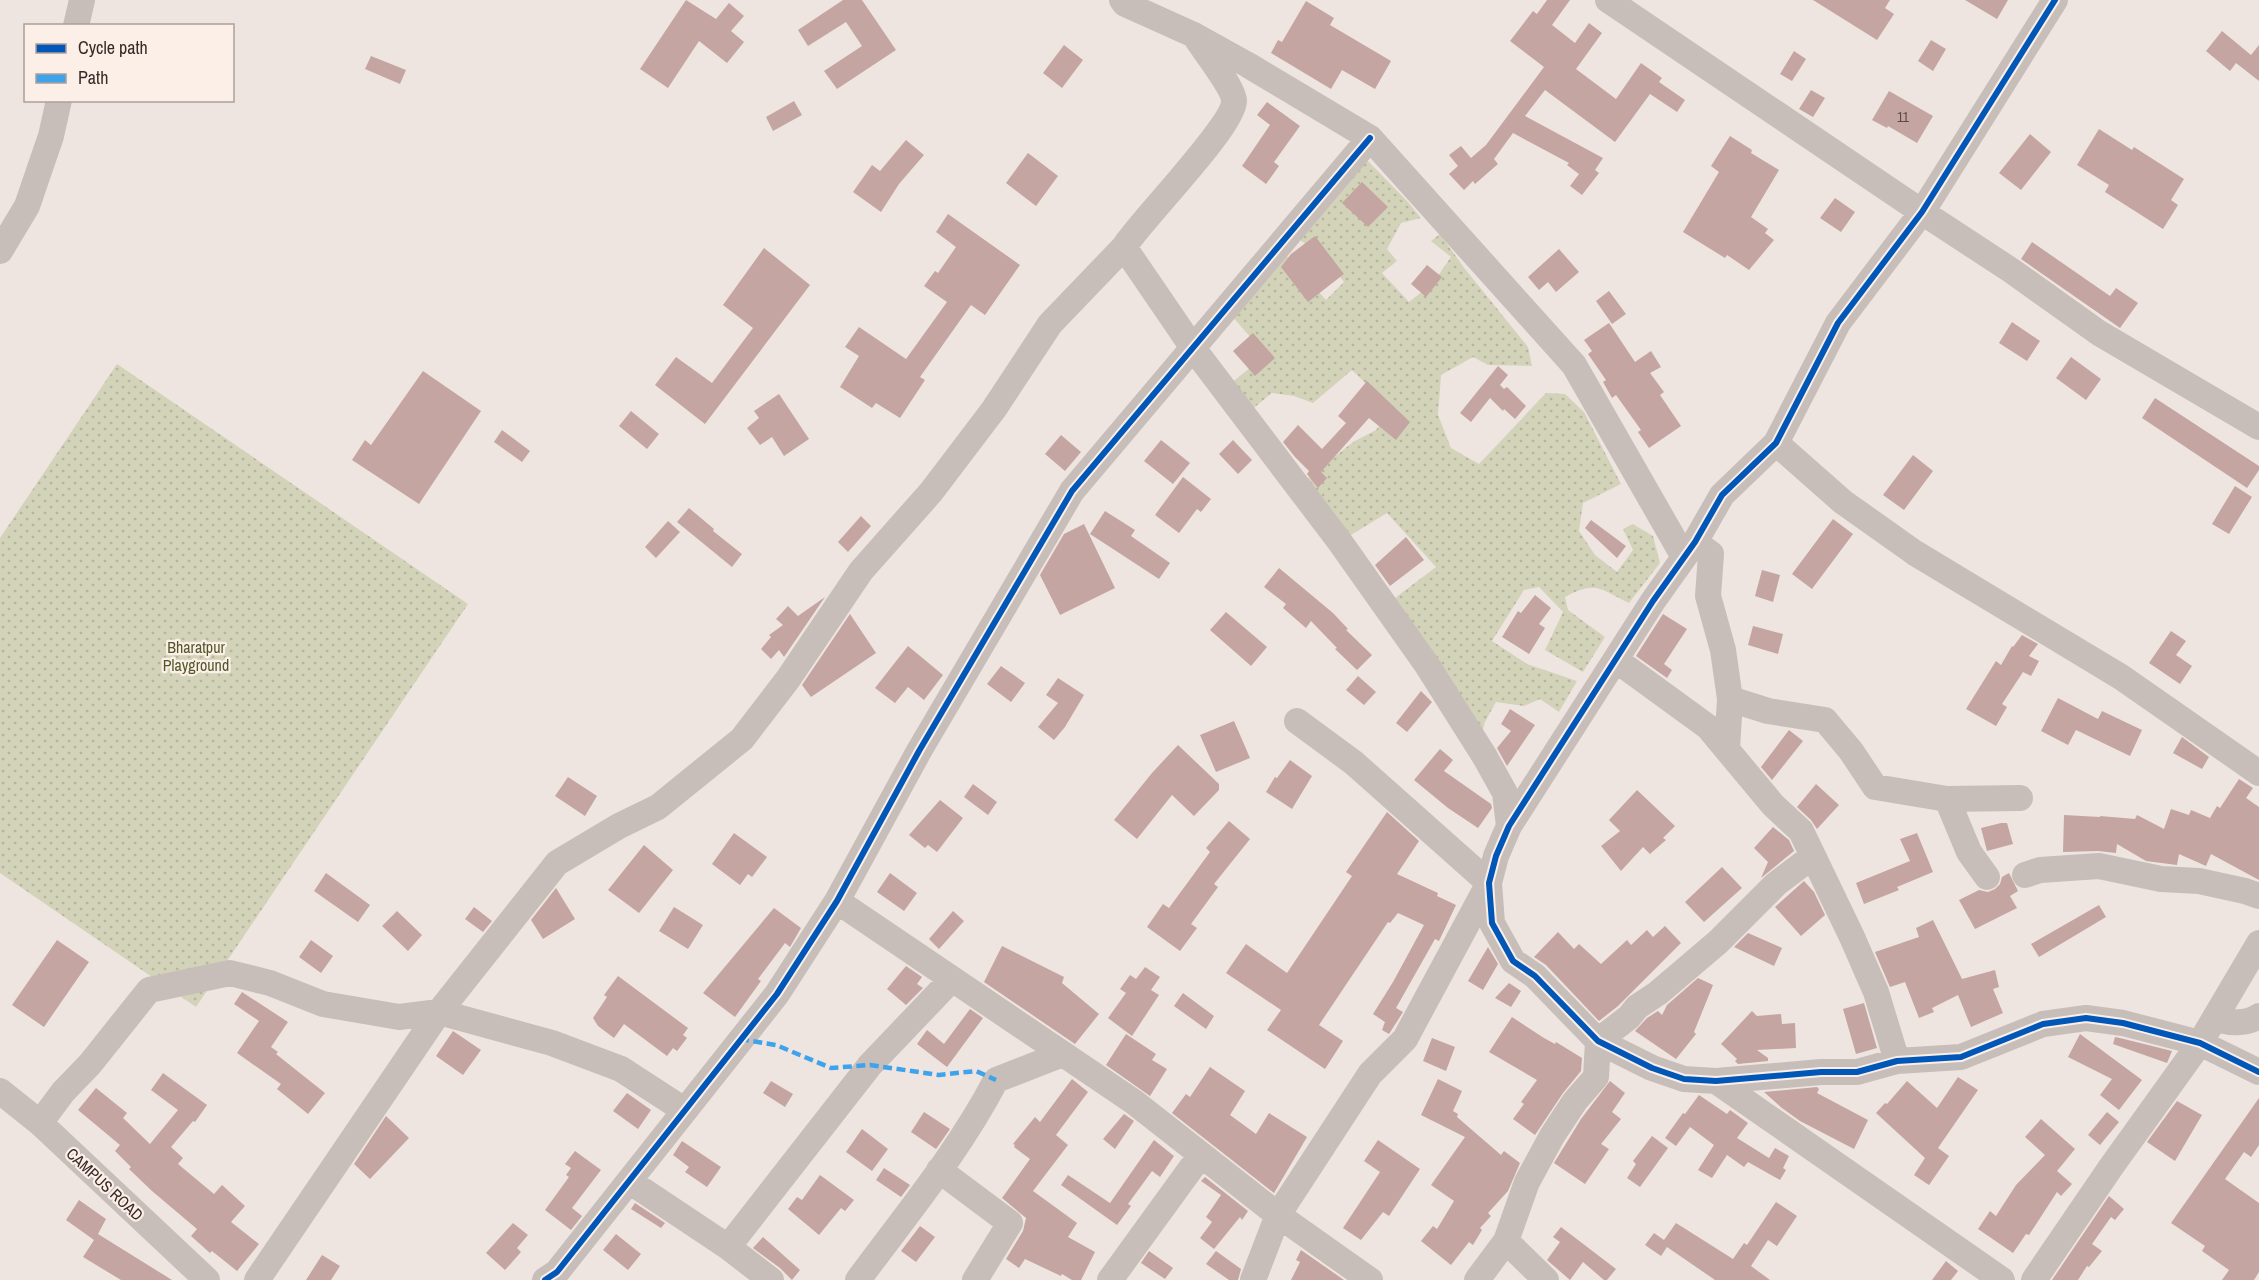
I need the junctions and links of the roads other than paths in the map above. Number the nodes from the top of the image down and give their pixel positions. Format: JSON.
{"nodes":[{"id":1,"x":82,"y":0,"type":"edge"},
{"id":2,"x":1122,"y":0,"type":"edge"},
{"id":3,"x":1608,"y":0,"type":"edge"},
{"id":4,"x":2055,"y":0,"type":"edge"},
{"id":5,"x":76,"y":24,"type":"edge"},
{"id":6,"x":1194,"y":35,"type":"junction"},
{"id":7,"x":59,"y":102,"type":"edge"},
{"id":8,"x":1370,"y":138,"type":"junction"},
{"id":9,"x":1922,"y":212,"type":"junction"},
{"id":10,"x":1124,"y":247,"type":"junction"},
{"id":11,"x":0,"y":251,"type":"edge"},
{"id":12,"x":1193,"y":348,"type":"junction"},
{"id":13,"x":2259,"y":427,"type":"edge"},
{"id":14,"x":1776,"y":442,"type":"junction"},
{"id":15,"x":1689,"y":550,"type":"junction"},
{"id":16,"x":1616,"y":660,"type":"junction"},
{"id":17,"x":1730,"y":699,"type":"junction"},
{"id":18,"x":1297,"y":721,"type":"dead end"},
{"id":19,"x":1727,"y":749,"type":"junction"},
{"id":20,"x":2259,"y":773,"type":"edge"},
{"id":21,"x":2020,"y":798,"type":"dead end"},
{"id":22,"x":1947,"y":799,"type":"junction"},
{"id":23,"x":1509,"y":826,"type":"junction"},
{"id":24,"x":1813,"y":856,"type":"junction"},
{"id":25,"x":2025,"y":875,"type":"dead end"},
{"id":26,"x":1988,"y":877,"type":"dead end"},
{"id":27,"x":1489,"y":883,"type":"junction"},
{"id":28,"x":2259,"y":896,"type":"edge"},
{"id":29,"x":837,"y":901,"type":"junction"},
{"id":30,"x":2259,"y":943,"type":"edge"},
{"id":31,"x":952,"y":979,"type":"junction"},
{"id":32,"x":439,"y":1012,"type":"junction"},
{"id":33,"x":2259,"y":1016,"type":"edge"},
{"id":34,"x":2215,"y":1018,"type":"junction"},
{"id":35,"x":1598,"y":1041,"type":"junction"},
{"id":36,"x":2200,"y":1043,"type":"junction"},
{"id":37,"x":1063,"y":1054,"type":"junction"},
{"id":38,"x":1897,"y":1061,"type":"junction"},
{"id":39,"x":2259,"y":1072,"type":"edge"},
{"id":40,"x":1716,"y":1082,"type":"junction"},
{"id":41,"x":0,"y":1091,"type":"edge"},
{"id":42,"x":684,"y":1110,"type":"junction"},
{"id":43,"x":40,"y":1124,"type":"junction"},
{"id":44,"x":1200,"y":1156,"type":"junction"},
{"id":45,"x":939,"y":1170,"type":"junction"},
{"id":46,"x":629,"y":1180,"type":"junction"},
{"id":47,"x":1278,"y":1215,"type":"junction"},
{"id":48,"x":1506,"y":1241,"type":"junction"},
{"id":49,"x":728,"y":1247,"type":"junction"},
{"id":50,"x":207,"y":1280,"type":"edge"},
{"id":51,"x":257,"y":1280,"type":"edge"},
{"id":52,"x":545,"y":1280,"type":"edge"},
{"id":53,"x":771,"y":1280,"type":"edge"},
{"id":54,"x":858,"y":1280,"type":"edge"},
{"id":55,"x":975,"y":1280,"type":"edge"},
{"id":56,"x":1110,"y":1280,"type":"edge"},
{"id":57,"x":1253,"y":1280,"type":"edge"},
{"id":58,"x":1370,"y":1280,"type":"edge"},
{"id":59,"x":1477,"y":1280,"type":"edge"},
{"id":60,"x":1546,"y":1280,"type":"edge"},
{"id":61,"x":2002,"y":1280,"type":"edge"},
{"id":62,"x":2034,"y":1280,"type":"edge"}],
"edges":[{"from":1,"to":5,"type":"street"},
{"from":2,"to":6,"type":"street"},
{"from":3,"to":9,"type":"street"},
{"from":4,"to":9,"type":"street"},
{"from":6,"to":8,"type":"street"},
{"from":6,"to":10,"type":"street"},
{"from":7,"to":11,"type":"street"},
{"from":8,"to":12,"type":"street"},
{"from":8,"to":15,"type":"street"},
{"from":9,"to":13,"type":"street"},
{"from":9,"to":14,"type":"street"},
{"from":10,"to":12,"type":"street"},
{"from":10,"to":32,"type":"street"},
{"from":12,"to":23,"type":"street"},
{"from":12,"to":29,"type":"street"},
{"from":14,"to":15,"type":"street"},
{"from":14,"to":20,"type":"street"},
{"from":15,"to":16,"type":"street"},
{"from":15,"to":17,"type":"street"},
{"from":16,"to":19,"type":"street"},
{"from":16,"to":23,"type":"street"},
{"from":17,"to":19,"type":"street"},
{"from":17,"to":22,"type":"street"},
{"from":18,"to":27,"type":"street"},
{"from":19,"to":24,"type":"street"},
{"from":21,"to":22,"type":"street"},
{"from":22,"to":26,"type":"street"},
{"from":23,"to":27,"type":"street"},
{"from":24,"to":35,"type":"street"},
{"from":24,"to":38,"type":"street"},
{"from":25,"to":28,"type":"street"},
{"from":27,"to":35,"type":"street"},
{"from":27,"to":47,"type":"street"},
{"from":29,"to":31,"type":"street"},
{"from":29,"to":42,"type":"street"},
{"from":30,"to":34,"type":"street"},
{"from":31,"to":37,"type":"street"},
{"from":31,"to":49,"type":"street"},
{"from":32,"to":42,"type":"street"},
{"from":32,"to":43,"type":"street"},
{"from":32,"to":51,"type":"street"},
{"from":33,"to":34,"type":"street"},
{"from":34,"to":36,"type":"street"},
{"from":35,"to":40,"type":"street"},
{"from":35,"to":48,"type":"street"},
{"from":36,"to":38,"type":"street"},
{"from":36,"to":39,"type":"street"},
{"from":36,"to":62,"type":"street"},
{"from":37,"to":44,"type":"street"},
{"from":37,"to":45,"type":"street"},
{"from":38,"to":40,"type":"street"},
{"from":40,"to":61,"type":"street"},
{"from":41,"to":43,"type":"street","name":"CAMPUS ROAD"},
{"from":42,"to":46,"type":"street"},
{"from":43,"to":50,"type":"street","name":"CAMPUS ROAD"},
{"from":44,"to":47,"type":"street"},
{"from":44,"to":56,"type":"street"},
{"from":45,"to":54,"type":"street"},
{"from":45,"to":55,"type":"street"},
{"from":46,"to":49,"type":"street"},
{"from":46,"to":52,"type":"street"},
{"from":47,"to":57,"type":"street"},
{"from":47,"to":58,"type":"street"},
{"from":48,"to":59,"type":"street"},
{"from":48,"to":60,"type":"street"},
{"from":49,"to":53,"type":"street"}]}
